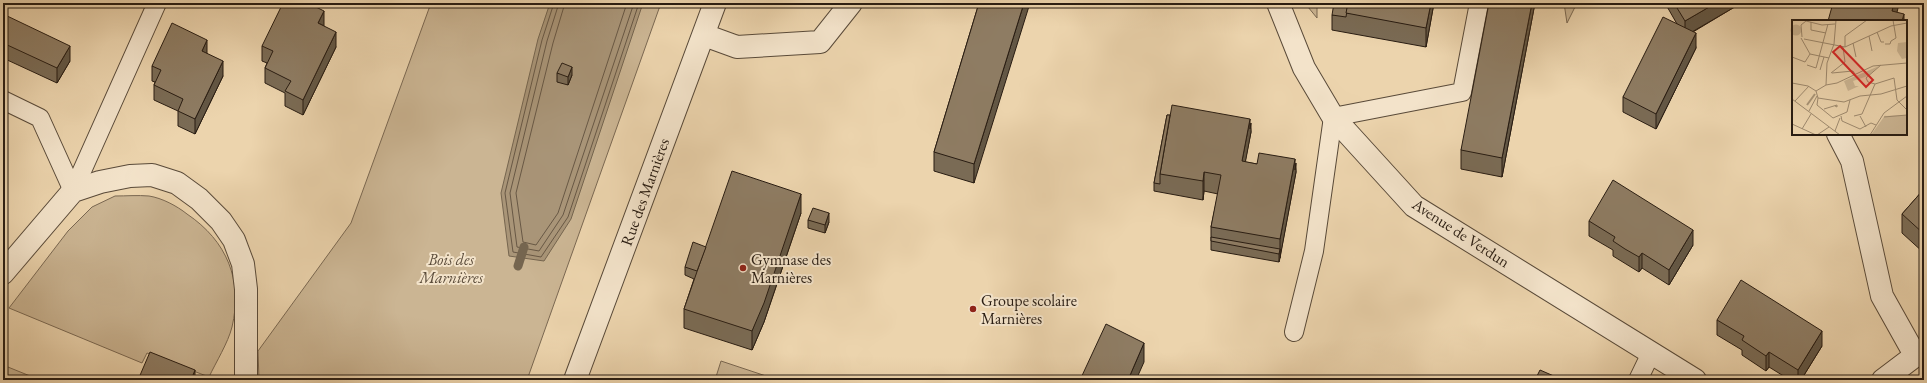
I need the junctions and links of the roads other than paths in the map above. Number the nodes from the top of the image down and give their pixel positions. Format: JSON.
{"nodes":[{"id":1,"x":157,"y":3,"type":"edge"},
{"id":2,"x":715,"y":3,"type":"edge"},
{"id":3,"x":851,"y":3,"type":"edge"},
{"id":4,"x":1278,"y":3,"type":"edge"},
{"id":5,"x":1479,"y":3,"type":"edge"},
{"id":6,"x":704,"y":35,"type":"junction"},
{"id":7,"x":3,"y":100,"type":"edge"},
{"id":8,"x":1333,"y":117,"type":"junction"},
{"id":9,"x":1839,"y":135,"type":"edge"},
{"id":10,"x":73,"y":191,"type":"junction"},
{"id":11,"x":3,"y":273,"type":"edge"},
{"id":12,"x":1294,"y":332,"type":"dead end"},
{"id":13,"x":1920,"y":352,"type":"edge"},
{"id":14,"x":1651,"y":353,"type":"junction"},
{"id":15,"x":246,"y":380,"type":"edge"},
{"id":16,"x":575,"y":380,"type":"edge"},
{"id":17,"x":1638,"y":380,"type":"edge"},
{"id":18,"x":1695,"y":380,"type":"edge"},
{"id":19,"x":1883,"y":380,"type":"edge"}],
"edges":[{"from":1,"to":10,"type":"lane"},
{"from":2,"to":6,"type":"street","name":"Rue des Marnières"},
{"from":3,"to":6,"type":"street"},
{"from":4,"to":8,"type":"street","name":"Avenue de Verdun"},
{"from":5,"to":8,"type":"lane"},
{"from":6,"to":16,"type":"street","name":"Rue des Marnières"},
{"from":7,"to":10,"type":"lane"},
{"from":8,"to":12,"type":"lane"},
{"from":8,"to":14,"type":"street","name":"Avenue de Verdun"},
{"from":9,"to":13,"type":"street"},
{"from":10,"to":11,"type":"street"},
{"from":10,"to":15,"type":"street"},
{"from":13,"to":19,"type":"street"},
{"from":14,"to":17,"type":"lane"},
{"from":14,"to":18,"type":"street","name":"Avenue de Verdun"}]}
